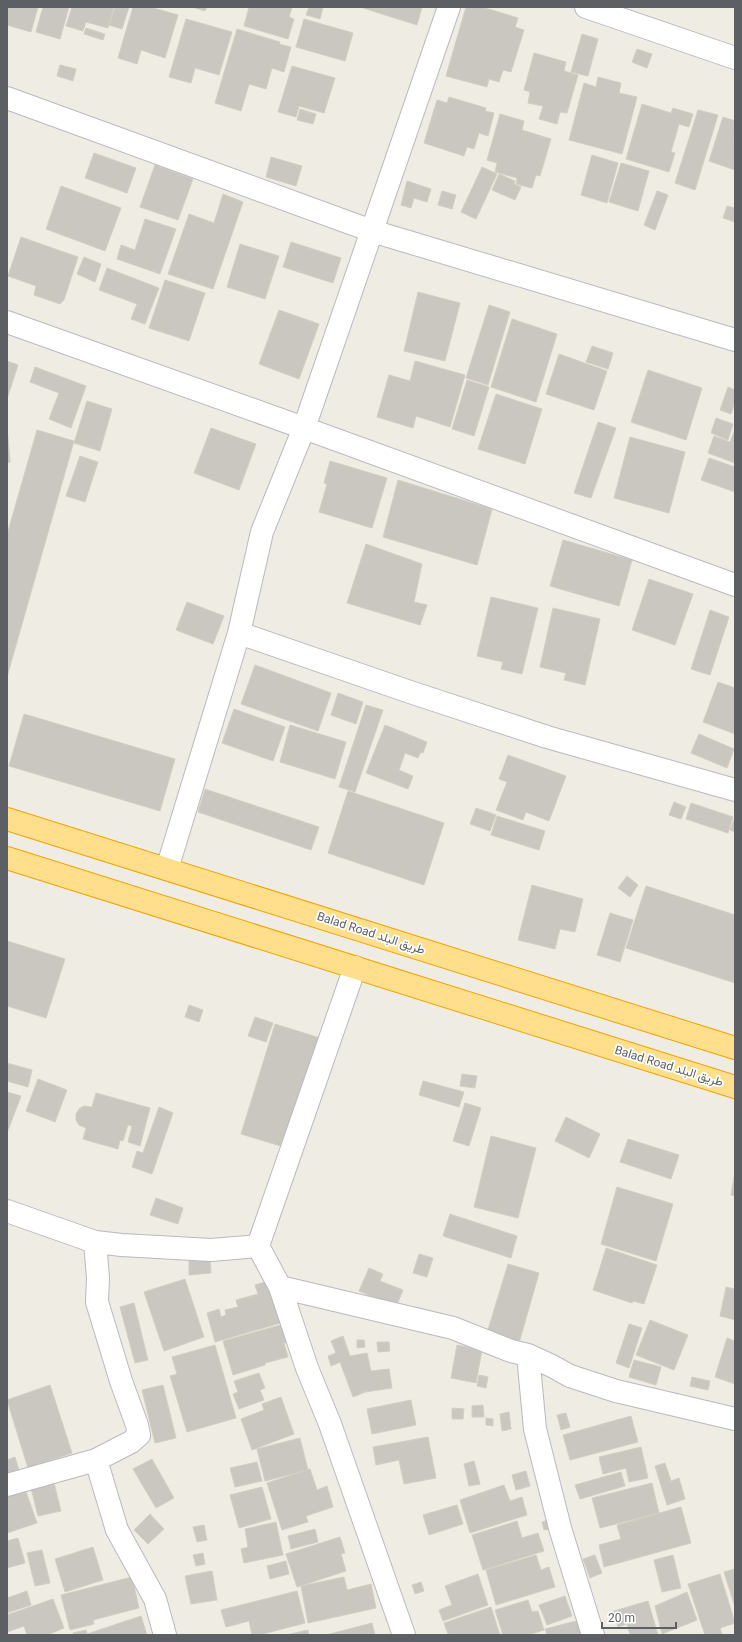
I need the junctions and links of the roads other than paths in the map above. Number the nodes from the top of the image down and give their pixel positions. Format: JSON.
{"nodes":[{"id":1,"x":449,"y":7,"type":"edge"},
{"id":2,"x":586,"y":7,"type":"edge"},
{"id":3,"x":735,"y":58,"type":"edge"},
{"id":4,"x":7,"y":98,"type":"edge"},
{"id":5,"x":372,"y":230,"type":"junction"},
{"id":6,"x":7,"y":322,"type":"edge"},
{"id":7,"x":735,"y":340,"type":"edge"},
{"id":8,"x":304,"y":428,"type":"junction"},
{"id":9,"x":735,"y":586,"type":"edge"},
{"id":10,"x":239,"y":633,"type":"junction"},
{"id":11,"x":735,"y":790,"type":"edge"},
{"id":12,"x":7,"y":819,"type":"edge"},
{"id":13,"x":7,"y":858,"type":"edge"},
{"id":14,"x":167,"y":869,"type":"junction"},
{"id":15,"x":355,"y":967,"type":"junction"},
{"id":16,"x":735,"y":1048,"type":"edge"},
{"id":17,"x":735,"y":1087,"type":"edge"},
{"id":18,"x":7,"y":1211,"type":"edge"},
{"id":19,"x":95,"y":1242,"type":"junction"},
{"id":20,"x":258,"y":1246,"type":"junction"},
{"id":21,"x":280,"y":1287,"type":"junction"},
{"id":22,"x":528,"y":1355,"type":"junction"},
{"id":23,"x":735,"y":1419,"type":"edge"},
{"id":24,"x":96,"y":1460,"type":"junction"},
{"id":25,"x":7,"y":1485,"type":"edge"},
{"id":26,"x":165,"y":1635,"type":"edge"},
{"id":27,"x":404,"y":1635,"type":"edge"},
{"id":28,"x":593,"y":1635,"type":"edge"}],
"edges":[{"from":1,"to":5,"type":"street"},
{"from":2,"to":3,"type":"street"},
{"from":4,"to":5,"type":"street"},
{"from":5,"to":7,"type":"street"},
{"from":5,"to":8,"type":"street"},
{"from":6,"to":8,"type":"street"},
{"from":8,"to":9,"type":"street"},
{"from":8,"to":10,"type":"street"},
{"from":10,"to":11,"type":"street"},
{"from":10,"to":14,"type":"street"},
{"from":12,"to":14,"type":"highway","name":"Balad Road طريق البلد"},
{"from":13,"to":15,"type":"highway","name":"Balad Road طريق البلد"},
{"from":14,"to":16,"type":"highway","name":"Balad Road طريق البلد"},
{"from":15,"to":17,"type":"highway","name":"Balad Road طريق البلد"},
{"from":15,"to":20,"type":"street"},
{"from":18,"to":19,"type":"street"},
{"from":19,"to":20,"type":"street"},
{"from":19,"to":24,"type":"street"},
{"from":20,"to":21,"type":"street"},
{"from":21,"to":22,"type":"street"},
{"from":21,"to":27,"type":"street"},
{"from":22,"to":23,"type":"street"},
{"from":22,"to":28,"type":"street"},
{"from":24,"to":25,"type":"street"},
{"from":24,"to":26,"type":"street"}]}
